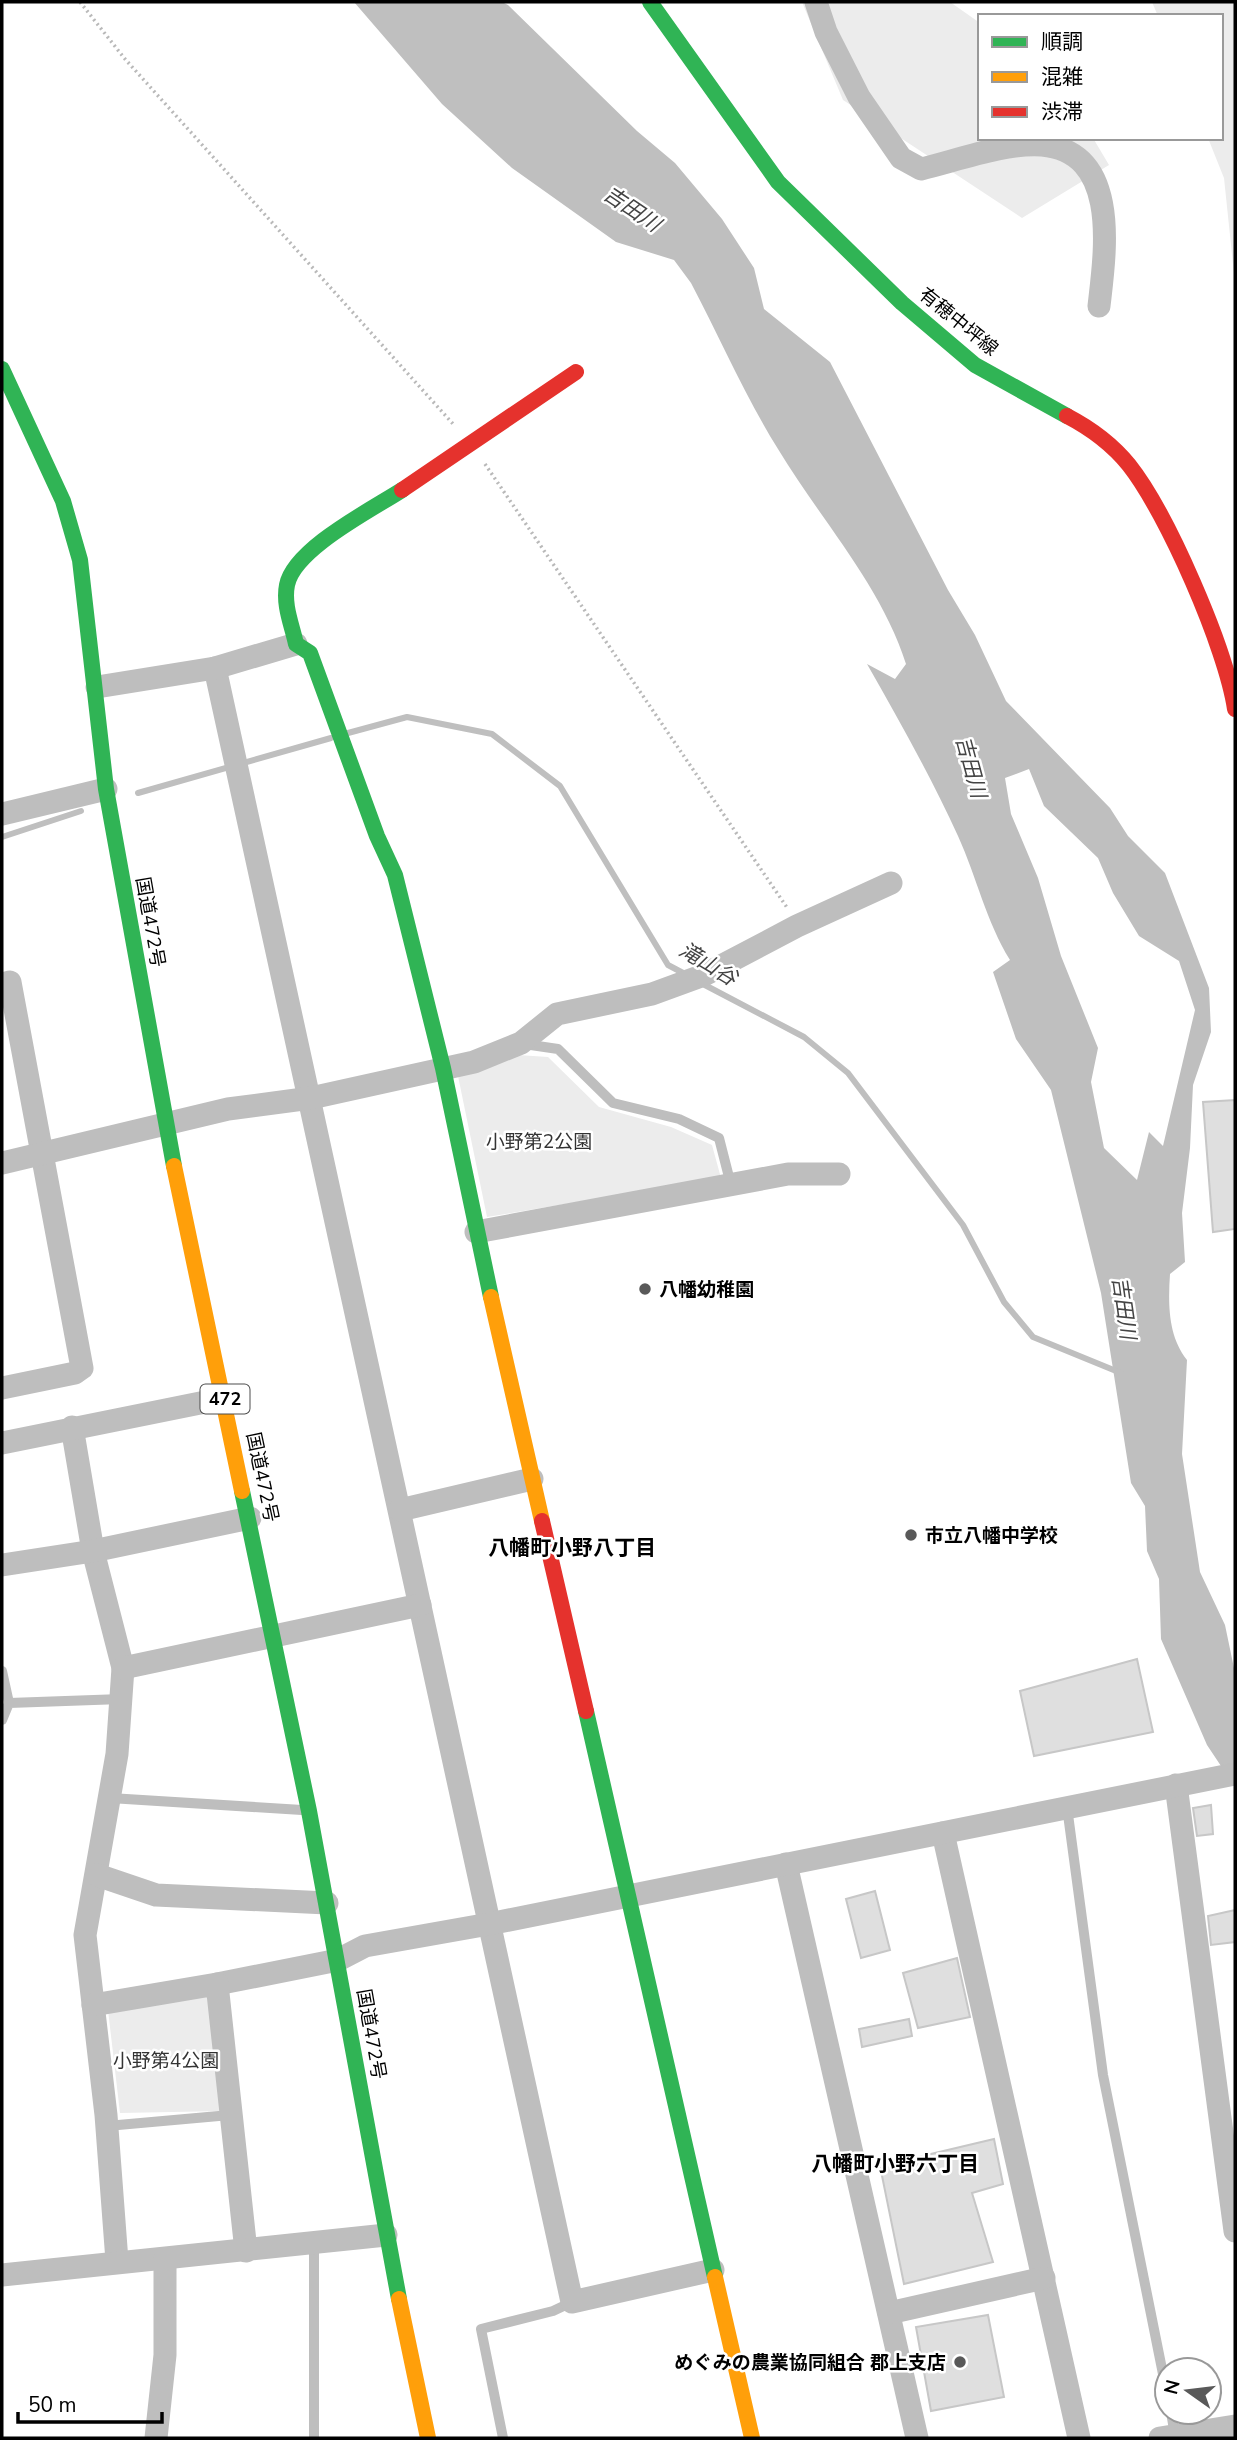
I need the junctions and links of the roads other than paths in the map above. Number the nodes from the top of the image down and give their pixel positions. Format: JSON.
{"nodes":[{"id":1,"x":650,"y":2,"type":"edge"},
{"id":2,"x":816,"y":2,"type":"edge"},
{"id":3,"x":1099,"y":306,"type":"dead end"},
{"id":4,"x":2,"y":369,"type":"edge"},
{"id":5,"x":576,"y":372,"type":"dead end"},
{"id":6,"x":296,"y":644,"type":"junction"},
{"id":7,"x":215,"y":668,"type":"junction"},
{"id":8,"x":97,"y":688,"type":"junction"},
{"id":9,"x":1235,"y":709,"type":"edge"},
{"id":10,"x":107,"y":789,"type":"junction"},
{"id":11,"x":2,"y":814,"type":"edge"},
{"id":12,"x":891,"y":883,"type":"dead end"},
{"id":13,"x":2,"y":984,"type":"edge"},
{"id":14,"x":522,"y":1043,"type":"junction"},
{"id":15,"x":443,"y":1068,"type":"junction"},
{"id":16,"x":310,"y":1098,"type":"junction"},
{"id":17,"x":166,"y":1126,"type":"junction"},
{"id":18,"x":43,"y":1153,"type":"junction"},
{"id":19,"x":2,"y":1163,"type":"edge"},
{"id":20,"x":839,"y":1174,"type":"dead end"},
{"id":21,"x":731,"y":1185,"type":"junction"},
{"id":22,"x":476,"y":1233,"type":"junction"},
{"id":23,"x":2,"y":1388,"type":"edge"},
{"id":24,"x":225,"y":1398,"type":"junction"},
{"id":25,"x":72,"y":1427,"type":"junction"},
{"id":26,"x":2,"y":1443,"type":"edge"},
{"id":27,"x":532,"y":1479,"type":"junction"},
{"id":28,"x":400,"y":1510,"type":"junction"},
{"id":29,"x":250,"y":1518,"type":"junction"},
{"id":30,"x":93,"y":1551,"type":"junction"},
{"id":31,"x":2,"y":1565,"type":"edge"},
{"id":32,"x":420,"y":1605,"type":"junction"},
{"id":33,"x":274,"y":1637,"type":"junction"},
{"id":34,"x":123,"y":1668,"type":"junction"},
{"id":35,"x":2,"y":1671,"type":"edge"},
{"id":36,"x":122,"y":1699,"type":"junction"},
{"id":37,"x":9,"y":1703,"type":"junction"},
{"id":38,"x":2,"y":1720,"type":"edge"},
{"id":39,"x":1235,"y":1774,"type":"edge"},
{"id":40,"x":1176,"y":1785,"type":"junction"},
{"id":41,"x":110,"y":1798,"type":"junction"},
{"id":42,"x":1067,"y":1807,"type":"junction"},
{"id":43,"x":309,"y":1811,"type":"junction"},
{"id":44,"x":943,"y":1833,"type":"junction"},
{"id":45,"x":786,"y":1864,"type":"junction"},
{"id":46,"x":97,"y":1875,"type":"junction"},
{"id":47,"x":628,"y":1896,"type":"junction"},
{"id":48,"x":327,"y":1903,"type":"junction"},
{"id":49,"x":489,"y":1924,"type":"junction"},
{"id":50,"x":338,"y":1960,"type":"junction"},
{"id":51,"x":217,"y":1984,"type":"junction"},
{"id":52,"x":93,"y":2005,"type":"junction"},
{"id":53,"x":230,"y":2115,"type":"junction"},
{"id":54,"x":107,"y":2126,"type":"junction"},
{"id":55,"x":1235,"y":2231,"type":"edge"},
{"id":56,"x":386,"y":2235,"type":"junction"},
{"id":57,"x":314,"y":2243,"type":"junction"},
{"id":58,"x":246,"y":2251,"type":"junction"},
{"id":59,"x":166,"y":2259,"type":"junction"},
{"id":60,"x":117,"y":2261,"type":"junction"},
{"id":61,"x":713,"y":2270,"type":"junction"},
{"id":62,"x":2,"y":2275,"type":"edge"},
{"id":63,"x":1044,"y":2278,"type":"junction"},
{"id":64,"x":572,"y":2302,"type":"junction"},
{"id":65,"x":890,"y":2313,"type":"junction"},
{"id":66,"x":1159,"y":2356,"type":"edge"},
{"id":67,"x":1235,"y":2426,"type":"edge"},
{"id":68,"x":1168,"y":2437,"type":"edge"},
{"id":69,"x":156,"y":2438,"type":"edge"},
{"id":70,"x":314,"y":2438,"type":"edge"},
{"id":71,"x":428,"y":2438,"type":"edge"},
{"id":72,"x":503,"y":2438,"type":"edge"},
{"id":73,"x":752,"y":2438,"type":"edge"},
{"id":74,"x":917,"y":2438,"type":"edge"},
{"id":75,"x":1079,"y":2438,"type":"edge"}],
"edges":[{"from":1,"to":9,"type":"main road","name":"有穂中坪線"},
{"from":2,"to":3,"type":"street"},
{"from":4,"to":8,"type":"main road","name":"国道472号","number":"472"},
{"from":5,"to":6,"type":"main road"},
{"from":6,"to":7,"type":"street"},
{"from":6,"to":15,"type":"main road"},
{"from":7,"to":8,"type":"street"},
{"from":7,"to":16,"type":"street"},
{"from":8,"to":10,"type":"main road","name":"国道472号","number":"472"},
{"from":10,"to":11,"type":"street"},
{"from":10,"to":17,"type":"main road","name":"国道472号","number":"472"},
{"from":12,"to":14,"type":"street"},
{"from":13,"to":18,"type":"street"},
{"from":14,"to":15,"type":"street"},
{"from":14,"to":21,"type":"lane"},
{"from":15,"to":16,"type":"street"},
{"from":15,"to":22,"type":"main road"},
{"from":16,"to":17,"type":"street"},
{"from":16,"to":28,"type":"street"},
{"from":17,"to":18,"type":"street"},
{"from":17,"to":24,"type":"main road","name":"国道472号","number":"472"},
{"from":18,"to":19,"type":"street"},
{"from":18,"to":23,"type":"street"},
{"from":20,"to":21,"type":"street"},
{"from":21,"to":22,"type":"street"},
{"from":22,"to":27,"type":"main road"},
{"from":24,"to":25,"type":"street"},
{"from":24,"to":29,"type":"main road","name":"国道472号","number":"472"},
{"from":25,"to":26,"type":"street"},
{"from":25,"to":30,"type":"street"},
{"from":27,"to":28,"type":"street"},
{"from":27,"to":47,"type":"main road"},
{"from":28,"to":32,"type":"street"},
{"from":29,"to":30,"type":"street"},
{"from":29,"to":33,"type":"main road","name":"国道472号","number":"472"},
{"from":30,"to":31,"type":"street"},
{"from":30,"to":34,"type":"street"},
{"from":32,"to":33,"type":"street"},
{"from":32,"to":49,"type":"street"},
{"from":33,"to":34,"type":"street"},
{"from":33,"to":43,"type":"main road","name":"国道472号","number":"472"},
{"from":34,"to":36,"type":"street"},
{"from":35,"to":37,"type":"lane"},
{"from":36,"to":37,"type":"lane"},
{"from":36,"to":41,"type":"street"},
{"from":37,"to":38,"type":"lane"},
{"from":39,"to":40,"type":"street"},
{"from":40,"to":42,"type":"street"},
{"from":40,"to":55,"type":"street"},
{"from":41,"to":43,"type":"lane"},
{"from":41,"to":46,"type":"street"},
{"from":42,"to":44,"type":"street"},
{"from":42,"to":66,"type":"lane"},
{"from":43,"to":48,"type":"main road","name":"国道472号","number":"472"},
{"from":44,"to":45,"type":"street"},
{"from":44,"to":63,"type":"street"},
{"from":45,"to":47,"type":"street"},
{"from":45,"to":65,"type":"street"},
{"from":46,"to":48,"type":"street"},
{"from":46,"to":52,"type":"street"},
{"from":47,"to":49,"type":"street"},
{"from":47,"to":61,"type":"main road"},
{"from":48,"to":50,"type":"main road","name":"国道472号","number":"472"},
{"from":49,"to":50,"type":"street"},
{"from":49,"to":64,"type":"street"},
{"from":50,"to":51,"type":"street"},
{"from":50,"to":56,"type":"main road","name":"国道472号","number":"472"},
{"from":51,"to":52,"type":"street"},
{"from":51,"to":53,"type":"street"},
{"from":52,"to":54,"type":"street"},
{"from":53,"to":54,"type":"lane"},
{"from":53,"to":58,"type":"street"},
{"from":54,"to":60,"type":"street"},
{"from":56,"to":57,"type":"street"},
{"from":56,"to":71,"type":"main road","name":"国道472号","number":"472"},
{"from":57,"to":58,"type":"street"},
{"from":57,"to":70,"type":"lane"},
{"from":58,"to":59,"type":"street"},
{"from":59,"to":60,"type":"street"},
{"from":59,"to":69,"type":"street"},
{"from":60,"to":62,"type":"street"},
{"from":61,"to":64,"type":"street"},
{"from":61,"to":73,"type":"main road"},
{"from":63,"to":65,"type":"street"},
{"from":63,"to":75,"type":"street"},
{"from":64,"to":72,"type":"lane"},
{"from":65,"to":74,"type":"street"},
{"from":67,"to":68,"type":"street"}]}
